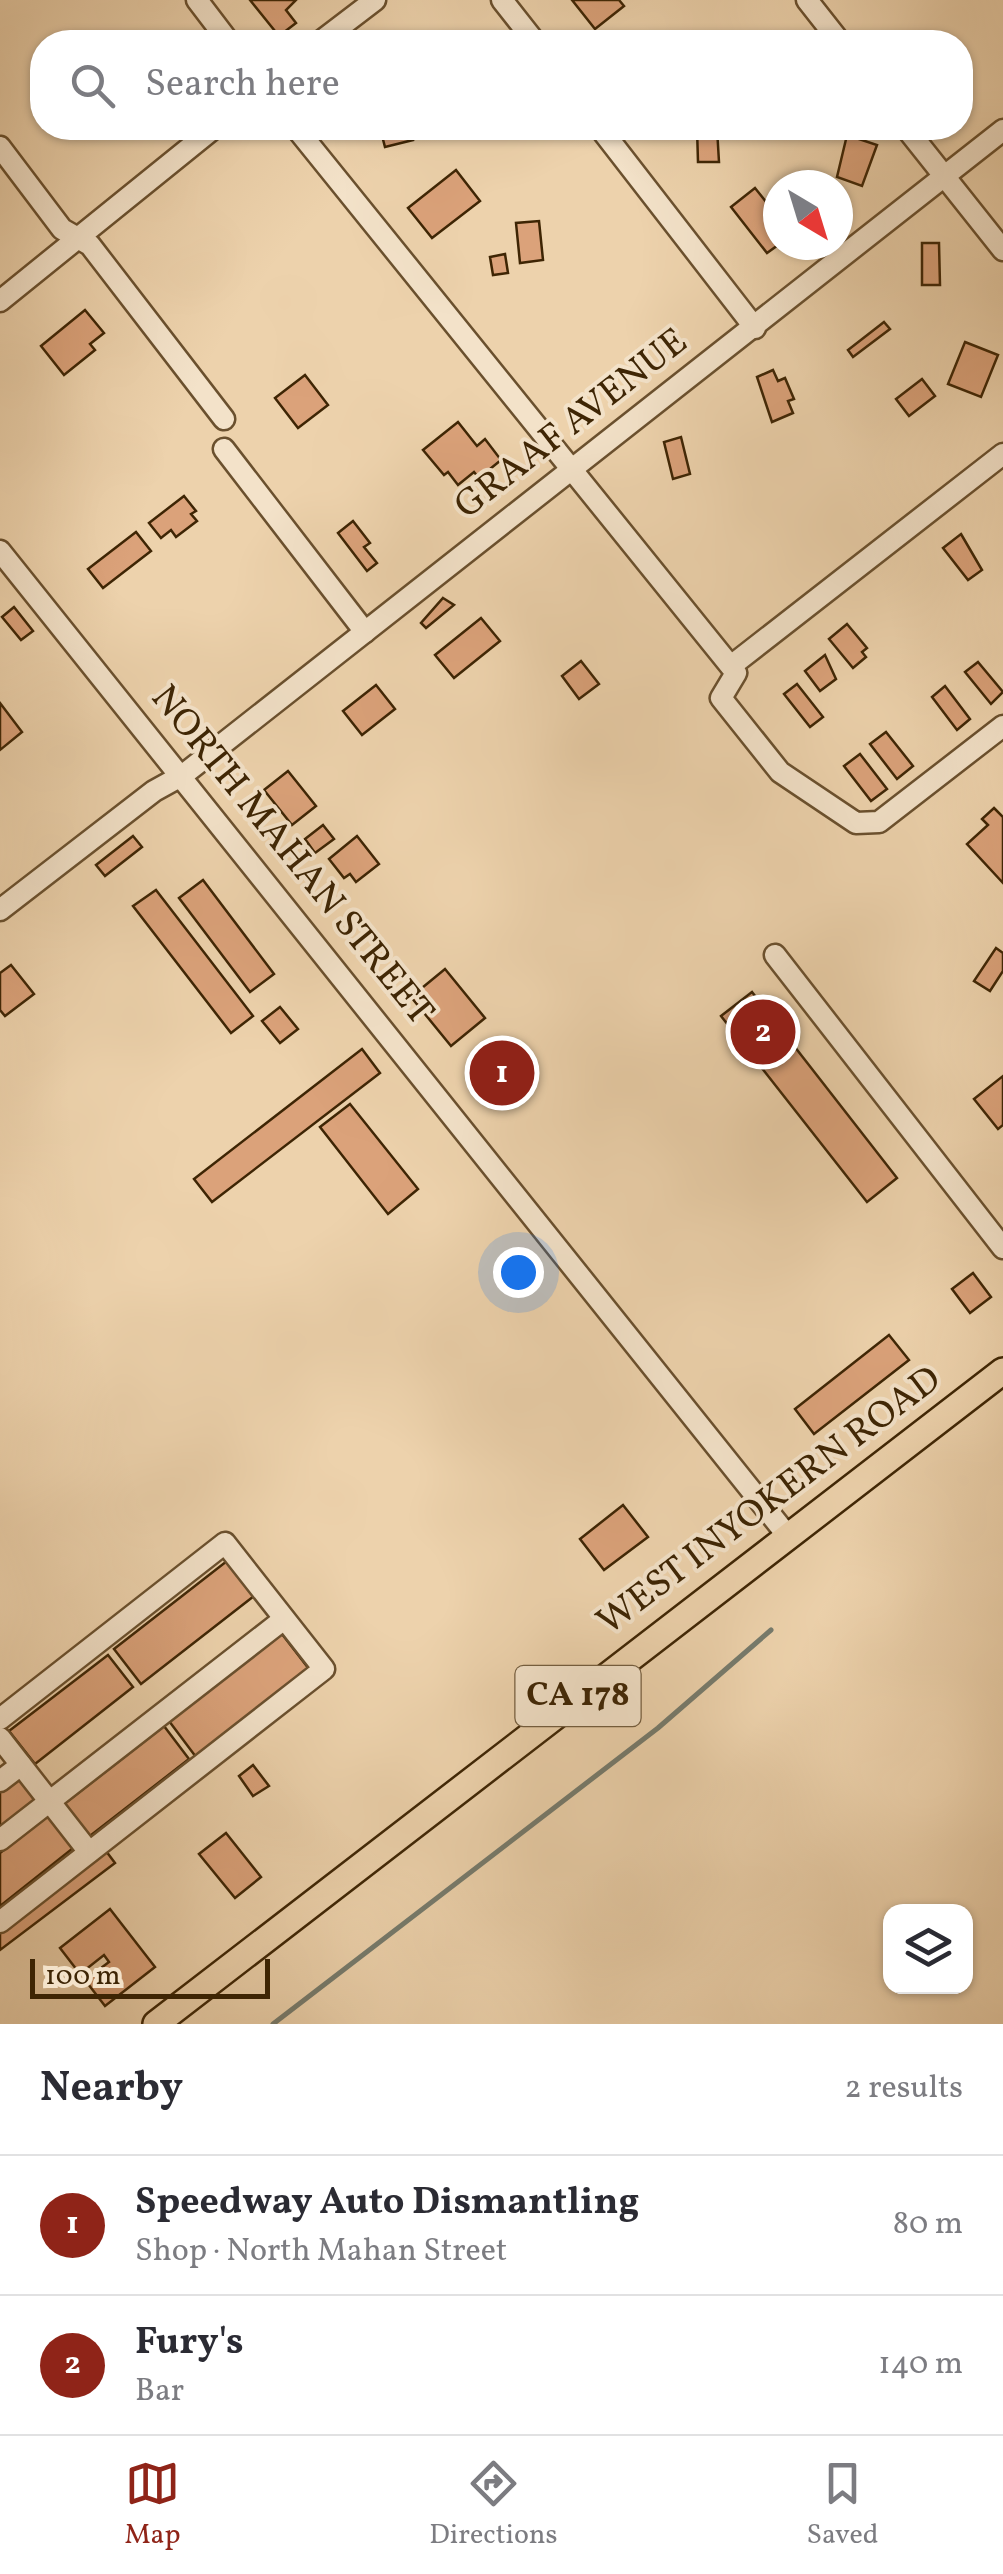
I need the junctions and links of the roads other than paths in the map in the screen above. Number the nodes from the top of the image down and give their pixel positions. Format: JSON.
{"nodes":[{"id":1,"x":198,"y":0,"type":"edge"},
{"id":2,"x":375,"y":0,"type":"edge"},
{"id":3,"x":502,"y":0,"type":"edge"},
{"id":4,"x":807,"y":0,"type":"edge"},
{"id":5,"x":220,"y":30,"type":"edge"},
{"id":6,"x":336,"y":30,"type":"edge"},
{"id":7,"x":525,"y":30,"type":"edge"},
{"id":8,"x":831,"y":30,"type":"edge"},
{"id":9,"x":1003,"y":130,"type":"edge"},
{"id":10,"x":199,"y":140,"type":"edge"},
{"id":11,"x":306,"y":140,"type":"edge"},
{"id":12,"x":609,"y":140,"type":"edge"},
{"id":13,"x":916,"y":140,"type":"edge"},
{"id":14,"x":0,"y":147,"type":"edge"},
{"id":15,"x":944,"y":176,"type":"junction"},
{"id":16,"x":78,"y":239,"type":"junction"},
{"id":17,"x":1003,"y":250,"type":"edge"},
{"id":18,"x":0,"y":301,"type":"edge"},
{"id":19,"x":755,"y":328,"type":"junction"},
{"id":20,"x":224,"y":419,"type":"dead end"},
{"id":21,"x":224,"y":449,"type":"dead end"},
{"id":22,"x":1003,"y":454,"type":"edge"},
{"id":23,"x":570,"y":468,"type":"junction"},
{"id":24,"x":0,"y":551,"type":"edge"},
{"id":25,"x":365,"y":632,"type":"junction"},
{"id":26,"x":731,"y":666,"type":"junction"},
{"id":27,"x":1003,"y":726,"type":"edge"},
{"id":28,"x":183,"y":775,"type":"junction"},
{"id":29,"x":0,"y":910,"type":"edge"},
{"id":30,"x":776,"y":955,"type":"dead end"},
{"id":31,"x":1003,"y":1248,"type":"edge"},
{"id":32,"x":1003,"y":1372,"type":"edge"},
{"id":33,"x":786,"y":1535,"type":"junction"},
{"id":34,"x":284,"y":1619,"type":"junction"},
{"id":35,"x":0,"y":1719,"type":"edge"},
{"id":36,"x":0,"y":1738,"type":"edge"},
{"id":37,"x":21,"y":1765,"type":"junction"},
{"id":38,"x":0,"y":1781,"type":"edge"},
{"id":39,"x":48,"y":1802,"type":"junction"},
{"id":40,"x":0,"y":1840,"type":"edge"},
{"id":41,"x":89,"y":1852,"type":"junction"},
{"id":42,"x":0,"y":1922,"type":"edge"},
{"id":43,"x":156,"y":2024,"type":"edge"}],
"edges":[{"from":1,"to":5,"type":"street"},
{"from":2,"to":6,"type":"street"},
{"from":3,"to":7,"type":"street"},
{"from":4,"to":8,"type":"street"},
{"from":9,"to":15,"type":"street","name":"GRAAF AVENUE"},
{"from":10,"to":16,"type":"street"},
{"from":11,"to":23,"type":"street"},
{"from":12,"to":19,"type":"street"},
{"from":13,"to":15,"type":"street"},
{"from":14,"to":16,"type":"street"},
{"from":15,"to":17,"type":"street"},
{"from":15,"to":19,"type":"street","name":"GRAAF AVENUE"},
{"from":16,"to":18,"type":"street"},
{"from":16,"to":20,"type":"street"},
{"from":19,"to":23,"type":"street","name":"GRAAF AVENUE"},
{"from":21,"to":25,"type":"street"},
{"from":22,"to":26,"type":"street"},
{"from":23,"to":25,"type":"street","name":"GRAAF AVENUE"},
{"from":23,"to":26,"type":"street"},
{"from":24,"to":28,"type":"street","name":"NORTH MAHAN STREET"},
{"from":25,"to":28,"type":"street","name":"GRAAF AVENUE"},
{"from":26,"to":27,"type":"street"},
{"from":28,"to":29,"type":"street","name":"GRAAF AVENUE"},
{"from":28,"to":33,"type":"street","name":"NORTH MAHAN STREET"},
{"from":30,"to":31,"type":"street"},
{"from":32,"to":33,"type":"main road","name":"WEST INYOKERN ROAD","number":"CA 178"},
{"from":33,"to":43,"type":"main road","name":"WEST INYOKERN ROAD","number":"CA 178"},
{"from":34,"to":35,"type":"street"},
{"from":34,"to":39,"type":"street"},
{"from":34,"to":41,"type":"street"},
{"from":36,"to":37,"type":"street"},
{"from":37,"to":38,"type":"street"},
{"from":37,"to":39,"type":"street"},
{"from":39,"to":40,"type":"street"},
{"from":39,"to":41,"type":"street"},
{"from":41,"to":42,"type":"street"}]}
